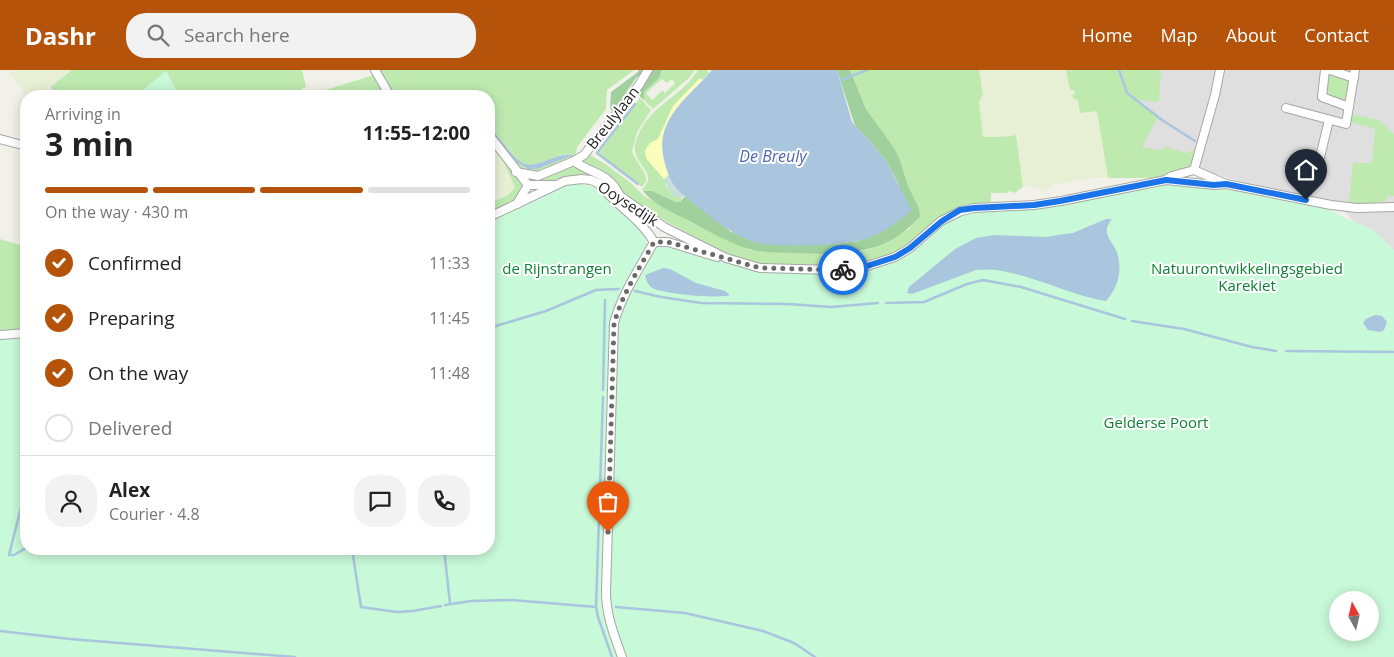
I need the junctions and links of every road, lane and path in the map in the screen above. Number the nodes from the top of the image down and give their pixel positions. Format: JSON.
{"nodes":[{"id":1,"x":375,"y":70,"type":"edge"},
{"id":2,"x":648,"y":70,"type":"edge"},
{"id":3,"x":1220,"y":70,"type":"edge"},
{"id":4,"x":1325,"y":70,"type":"edge"},
{"id":5,"x":1330,"y":70,"type":"edge"},
{"id":6,"x":1354,"y":74,"type":"edge"},
{"id":7,"x":387,"y":90,"type":"edge"},
{"id":8,"x":1286,"y":108,"type":"dead end"},
{"id":9,"x":1349,"y":108,"type":"junction"},
{"id":10,"x":1329,"y":120,"type":"junction"},
{"id":11,"x":0,"y":139,"type":"edge"},
{"id":12,"x":495,"y":143,"type":"edge"},
{"id":13,"x":20,"y":144,"type":"edge"},
{"id":14,"x":1320,"y":157,"type":"dead end"},
{"id":15,"x":574,"y":161,"type":"junction"},
{"id":16,"x":1194,"y":170,"type":"junction"},
{"id":17,"x":516,"y":172,"type":"junction"},
{"id":18,"x":1166,"y":180,"type":"junction"},
{"id":19,"x":599,"y":184,"type":"junction"},
{"id":20,"x":1226,"y":184,"type":"junction"},
{"id":21,"x":528,"y":185,"type":"junction"},
{"id":22,"x":556,"y":185,"type":"junction"},
{"id":23,"x":620,"y":195,"type":"junction"},
{"id":24,"x":516,"y":205,"type":"junction"},
{"id":25,"x":1394,"y":207,"type":"edge"},
{"id":26,"x":495,"y":214,"type":"edge"},
{"id":27,"x":654,"y":242,"type":"junction"},
{"id":28,"x":726,"y":258,"type":"junction"},
{"id":29,"x":20,"y":333,"type":"edge"},
{"id":30,"x":0,"y":334,"type":"edge"},
{"id":31,"x":622,"y":657,"type":"edge"}],
"edges":[{"from":1,"to":7,"type":"street"},
{"from":2,"to":15,"type":"street","name":"Breulylaan"},
{"from":3,"to":16,"type":"street"},
{"from":4,"to":9,"type":"street"},
{"from":5,"to":6,"type":"street"},
{"from":6,"to":9,"type":"street"},
{"from":8,"to":10,"type":"street"},
{"from":9,"to":10,"type":"street"},
{"from":10,"to":14,"type":"street"},
{"from":11,"to":13,"type":"street"},
{"from":12,"to":17,"type":"street"},
{"from":15,"to":17,"type":"street","name":"Breulylaan"},
{"from":15,"to":23,"type":"street"},
{"from":16,"to":18,"type":"street"},
{"from":16,"to":20,"type":"street"},
{"from":17,"to":21,"type":"street"},
{"from":18,"to":20,"type":"street","name":"Ooysedijk"},
{"from":18,"to":28,"type":"street","name":"Ooysedijk"},
{"from":19,"to":22,"type":"street","name":"Ooysedijk"},
{"from":19,"to":23,"type":"street","name":"Ooysedijk"},
{"from":19,"to":27,"type":"street"},
{"from":20,"to":25,"type":"street"},
{"from":21,"to":22,"type":"street"},
{"from":21,"to":24,"type":"street"},
{"from":22,"to":24,"type":"street","name":"Ooysedijk"},
{"from":23,"to":28,"type":"street","name":"Ooysedijk"},
{"from":24,"to":26,"type":"street","name":"Ooysedijk"},
{"from":27,"to":28,"type":"street"},
{"from":27,"to":31,"type":"street"},
{"from":29,"to":30,"type":"street"}]}
